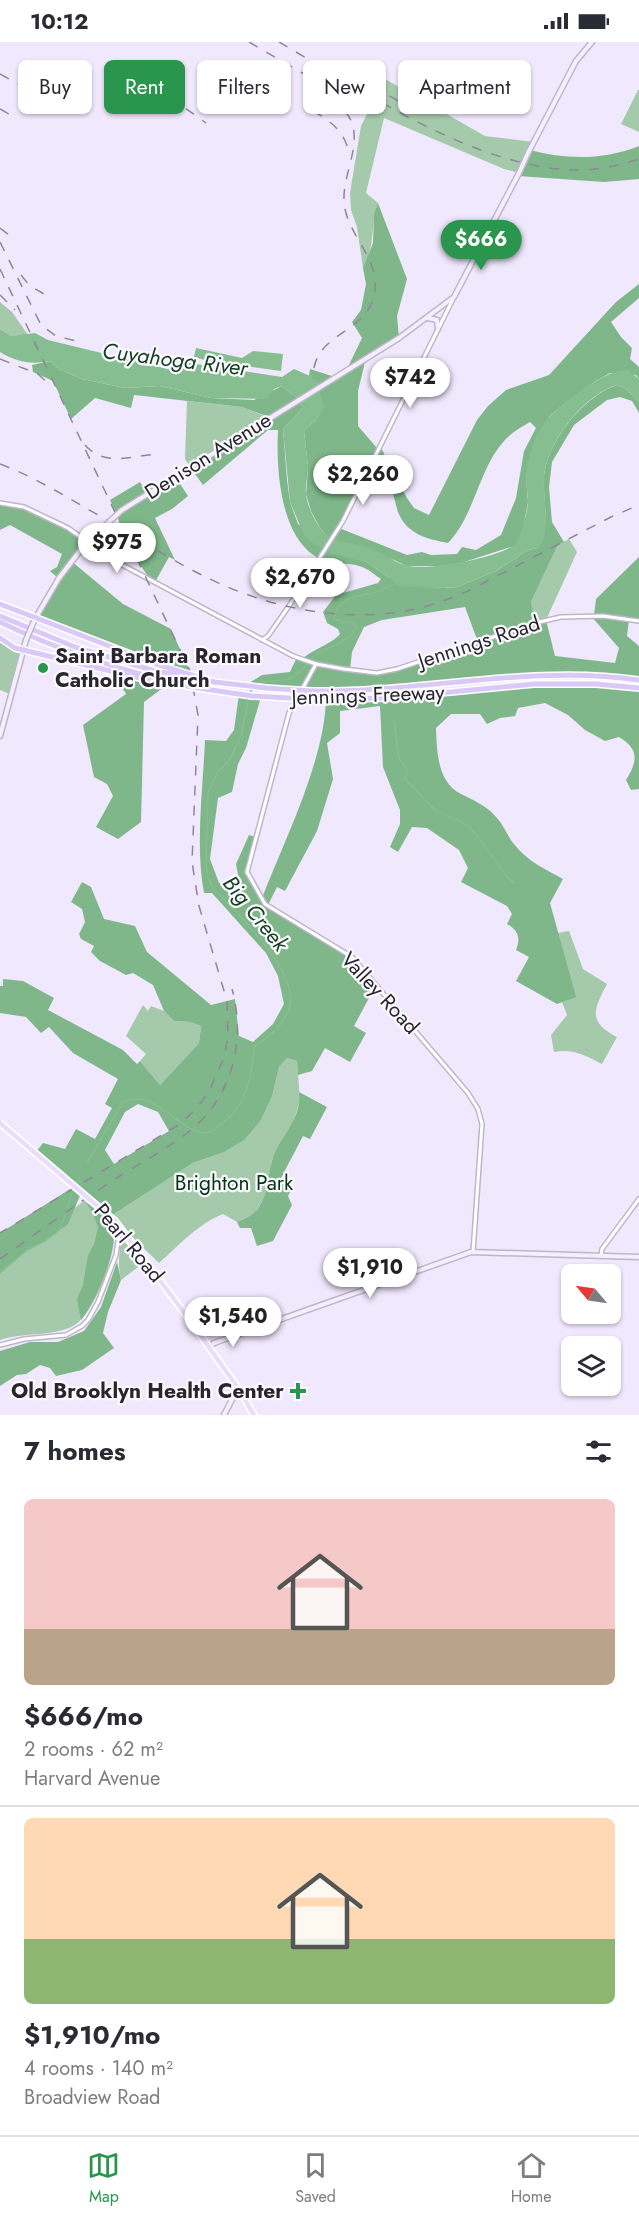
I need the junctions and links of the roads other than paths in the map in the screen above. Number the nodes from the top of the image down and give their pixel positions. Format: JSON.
{"nodes":[{"id":1,"x":592,"y":42,"type":"edge"},
{"id":2,"x":454,"y":297,"type":"junction"},
{"id":3,"x":427,"y":318,"type":"junction"},
{"id":4,"x":438,"y":330,"type":"junction"},
{"id":5,"x":0,"y":503,"type":"edge"},
{"id":6,"x":0,"y":604,"type":"edge"},
{"id":7,"x":0,"y":616,"type":"edge"},
{"id":8,"x":35,"y":619,"type":"junction"},
{"id":9,"x":639,"y":621,"type":"edge"},
{"id":10,"x":0,"y":622,"type":"edge"},
{"id":11,"x":0,"y":638,"type":"edge"},
{"id":12,"x":262,"y":640,"type":"junction"},
{"id":13,"x":23,"y":650,"type":"junction"},
{"id":14,"x":314,"y":664,"type":"junction"},
{"id":15,"x":155,"y":667,"type":"junction"},
{"id":16,"x":150,"y":679,"type":"junction"},
{"id":17,"x":639,"y":680,"type":"edge"},
{"id":18,"x":639,"y":688,"type":"edge"},
{"id":19,"x":0,"y":736,"type":"edge"},
{"id":20,"x":0,"y":1123,"type":"edge"},
{"id":21,"x":639,"y":1199,"type":"edge"},
{"id":22,"x":120,"y":1226,"type":"junction"},
{"id":23,"x":473,"y":1252,"type":"junction"},
{"id":24,"x":601,"y":1255,"type":"junction"},
{"id":25,"x":639,"y":1257,"type":"edge"},
{"id":26,"x":0,"y":1346,"type":"edge"},
{"id":27,"x":209,"y":1347,"type":"junction"},
{"id":28,"x":238,"y":1388,"type":"junction"},
{"id":29,"x":224,"y":1415,"type":"edge"},
{"id":30,"x":254,"y":1415,"type":"edge"}],
"edges":[{"from":1,"to":2,"type":"main road","bridge":true},
{"from":2,"to":3,"type":"main road","name":"Denison Avenue"},
{"from":2,"to":4,"type":"street"},
{"from":3,"to":4,"type":"main road"},
{"from":3,"to":8,"type":"main road","name":"Denison Avenue","bridge":true},
{"from":4,"to":12,"type":"street"},
{"from":5,"to":12,"type":"street","name":"Jennings Road"},
{"from":6,"to":8,"type":"highway"},
{"from":7,"to":15,"type":"highway"},
{"from":8,"to":13,"type":"main road","name":"Denison Avenue","bridge":true},
{"from":8,"to":15,"type":"highway"},
{"from":9,"to":14,"type":"street","name":"Jennings Road"},
{"from":10,"to":16,"type":"highway"},
{"from":11,"to":13,"type":"highway"},
{"from":12,"to":14,"type":"street","name":"Jennings Road"},
{"from":13,"to":16,"type":"highway"},
{"from":13,"to":19,"type":"main road","name":"Denison Avenue"},
{"from":14,"to":23,"type":"street","name":"Valley Road"},
{"from":15,"to":17,"type":"highway","name":"Jennings Freeway","bridge":true},
{"from":16,"to":18,"type":"highway","name":"Jennings Freeway","bridge":true},
{"from":20,"to":22,"type":"main road","name":"Pearl Road","bridge":true},
{"from":21,"to":24,"type":"street"},
{"from":22,"to":26,"type":"street"},
{"from":22,"to":27,"type":"main road","name":"Pearl Road"},
{"from":23,"to":24,"type":"main road"},
{"from":23,"to":27,"type":"main road"},
{"from":24,"to":25,"type":"main road"},
{"from":27,"to":28,"type":"main road","name":"Pearl Road"},
{"from":28,"to":29,"type":"main road"},
{"from":28,"to":30,"type":"main road","name":"Pearl Road"}]}
